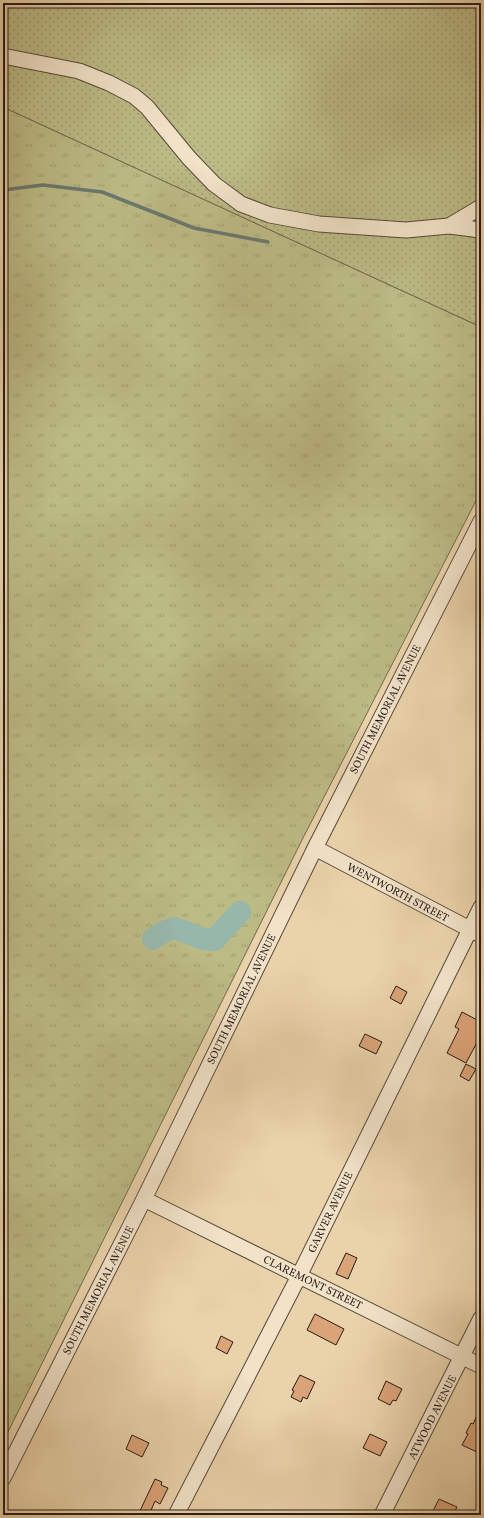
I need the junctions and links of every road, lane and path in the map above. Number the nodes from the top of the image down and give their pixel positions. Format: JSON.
{"nodes":[{"id":1,"x":3,"y":56,"type":"edge"},
{"id":2,"x":481,"y":207,"type":"edge"},
{"id":3,"x":450,"y":226,"type":"junction"},
{"id":4,"x":481,"y":231,"type":"edge"},
{"id":5,"x":481,"y":521,"type":"edge"},
{"id":6,"x":314,"y":848,"type":"junction"},
{"id":7,"x":481,"y":907,"type":"edge"},
{"id":8,"x":475,"y":932,"type":"edge"},
{"id":9,"x":144,"y":1199,"type":"junction"},
{"id":10,"x":299,"y":1276,"type":"junction"},
{"id":11,"x":481,"y":1318,"type":"edge"},
{"id":12,"x":462,"y":1356,"type":"junction"},
{"id":13,"x":481,"y":1366,"type":"edge"},
{"id":14,"x":3,"y":1478,"type":"edge"},
{"id":15,"x":176,"y":1515,"type":"edge"},
{"id":16,"x":382,"y":1515,"type":"edge"}],
"edges":[{"from":1,"to":3,"type":"street"},
{"from":2,"to":3,"type":"street"},
{"from":3,"to":4,"type":"street"},
{"from":5,"to":6,"type":"street","name":"SOUTH MEMORIAL AVENUE"},
{"from":6,"to":8,"type":"street","name":"WENTWORTH STREET"},
{"from":6,"to":9,"type":"street","name":"SOUTH MEMORIAL AVENUE"},
{"from":7,"to":8,"type":"street","name":"GARVER AVENUE"},
{"from":8,"to":10,"type":"street","name":"GARVER AVENUE"},
{"from":9,"to":10,"type":"street","name":"CLAREMONT STREET"},
{"from":9,"to":14,"type":"street","name":"SOUTH MEMORIAL AVENUE"},
{"from":10,"to":12,"type":"street","name":"CLAREMONT STREET"},
{"from":10,"to":15,"type":"street","name":"GARVER AVENUE"},
{"from":11,"to":12,"type":"street","name":"ATWOOD AVENUE"},
{"from":12,"to":13,"type":"street","name":"CLAREMONT STREET"},
{"from":12,"to":16,"type":"street","name":"ATWOOD AVENUE"}]}
